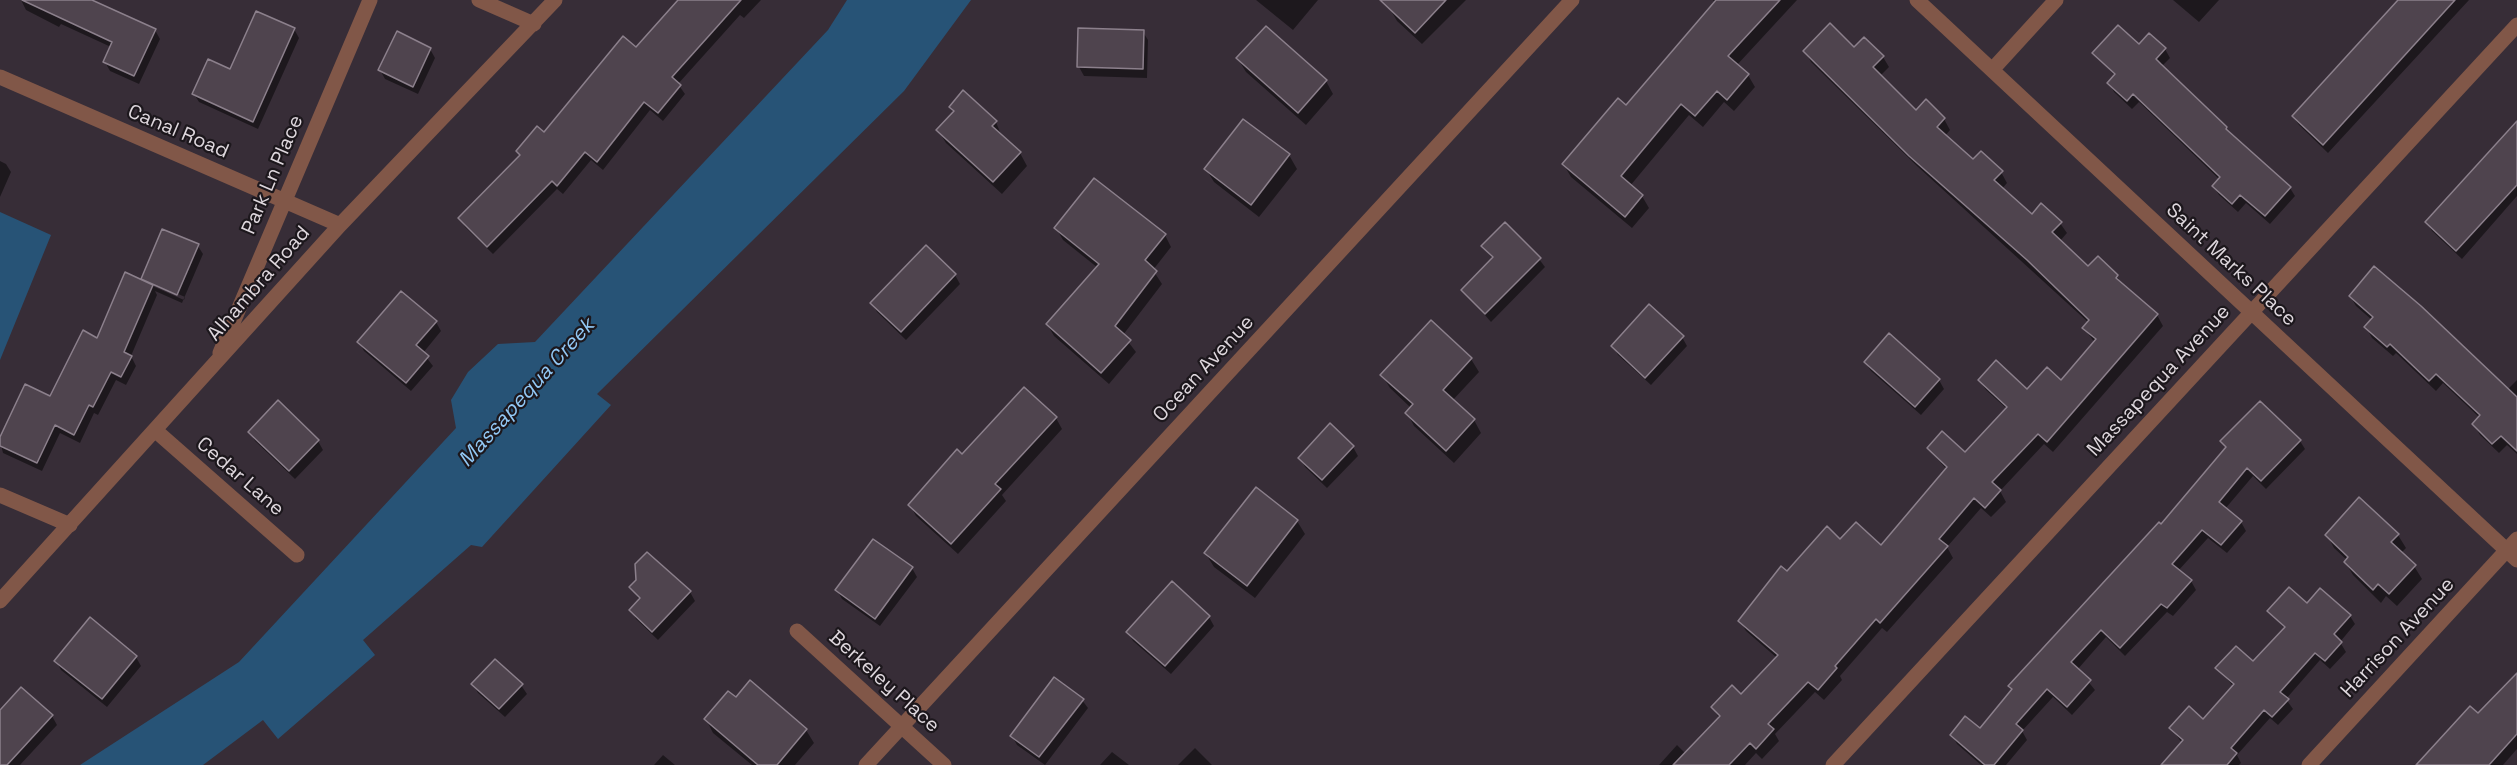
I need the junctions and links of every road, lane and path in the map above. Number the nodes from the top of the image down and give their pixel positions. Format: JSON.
{"nodes":[{"id":1,"x":370,"y":0,"type":"edge"},
{"id":2,"x":479,"y":0,"type":"edge"},
{"id":3,"x":555,"y":0,"type":"edge"},
{"id":4,"x":1572,"y":0,"type":"edge"},
{"id":5,"x":1917,"y":0,"type":"edge"},
{"id":6,"x":2056,"y":0,"type":"edge"},
{"id":7,"x":534,"y":24,"type":"junction"},
{"id":8,"x":2517,"y":25,"type":"edge"},
{"id":9,"x":1992,"y":70,"type":"junction"},
{"id":10,"x":0,"y":77,"type":"edge"},
{"id":11,"x":285,"y":201,"type":"junction"},
{"id":12,"x":340,"y":225,"type":"junction"},
{"id":13,"x":2252,"y":312,"type":"junction"},
{"id":14,"x":215,"y":366,"type":"junction"},
{"id":15,"x":156,"y":431,"type":"junction"},
{"id":16,"x":0,"y":495,"type":"edge"},
{"id":17,"x":70,"y":525,"type":"junction"},
{"id":18,"x":2514,"y":550,"type":"edge"},
{"id":19,"x":297,"y":555,"type":"dead end"},
{"id":20,"x":0,"y":600,"type":"edge"},
{"id":21,"x":797,"y":631,"type":"dead end"},
{"id":22,"x":902,"y":726,"type":"junction"},
{"id":23,"x":866,"y":765,"type":"edge"},
{"id":24,"x":944,"y":765,"type":"edge"},
{"id":25,"x":1833,"y":765,"type":"edge"},
{"id":26,"x":2309,"y":765,"type":"edge"}],
"edges":[{"from":1,"to":11,"type":"street","name":"Park Ln Place"},
{"from":2,"to":7,"type":"street"},
{"from":3,"to":7,"type":"street","name":"Alhambra Road"},
{"from":4,"to":22,"type":"street","name":"Ocean Avenue"},
{"from":5,"to":9,"type":"street","name":"Saint Marks Place"},
{"from":6,"to":9,"type":"street"},
{"from":7,"to":12,"type":"street","name":"Alhambra Road"},
{"from":8,"to":13,"type":"street","name":"Massapequa Avenue"},
{"from":9,"to":13,"type":"street","name":"Saint Marks Place"},
{"from":10,"to":11,"type":"street","name":"Canal Road"},
{"from":11,"to":12,"type":"street","name":"Canal Road"},
{"from":11,"to":14,"type":"street","name":"Park Ln Place"},
{"from":12,"to":14,"type":"street","name":"Alhambra Road"},
{"from":13,"to":18,"type":"street","name":"Saint Marks Place"},
{"from":13,"to":25,"type":"street","name":"Massapequa Avenue"},
{"from":14,"to":15,"type":"street","name":"Alhambra Road"},
{"from":15,"to":17,"type":"street","name":"Alhambra Road"},
{"from":15,"to":19,"type":"street","name":"Cedar Lane"},
{"from":16,"to":17,"type":"street"},
{"from":17,"to":20,"type":"street","name":"Alhambra Road"},
{"from":18,"to":26,"type":"street","name":"Harrison Avenue"},
{"from":21,"to":22,"type":"street","name":"Berkeley Place"},
{"from":22,"to":23,"type":"street","name":"Ocean Avenue"},
{"from":22,"to":24,"type":"street","name":"Berkeley Place"}]}
